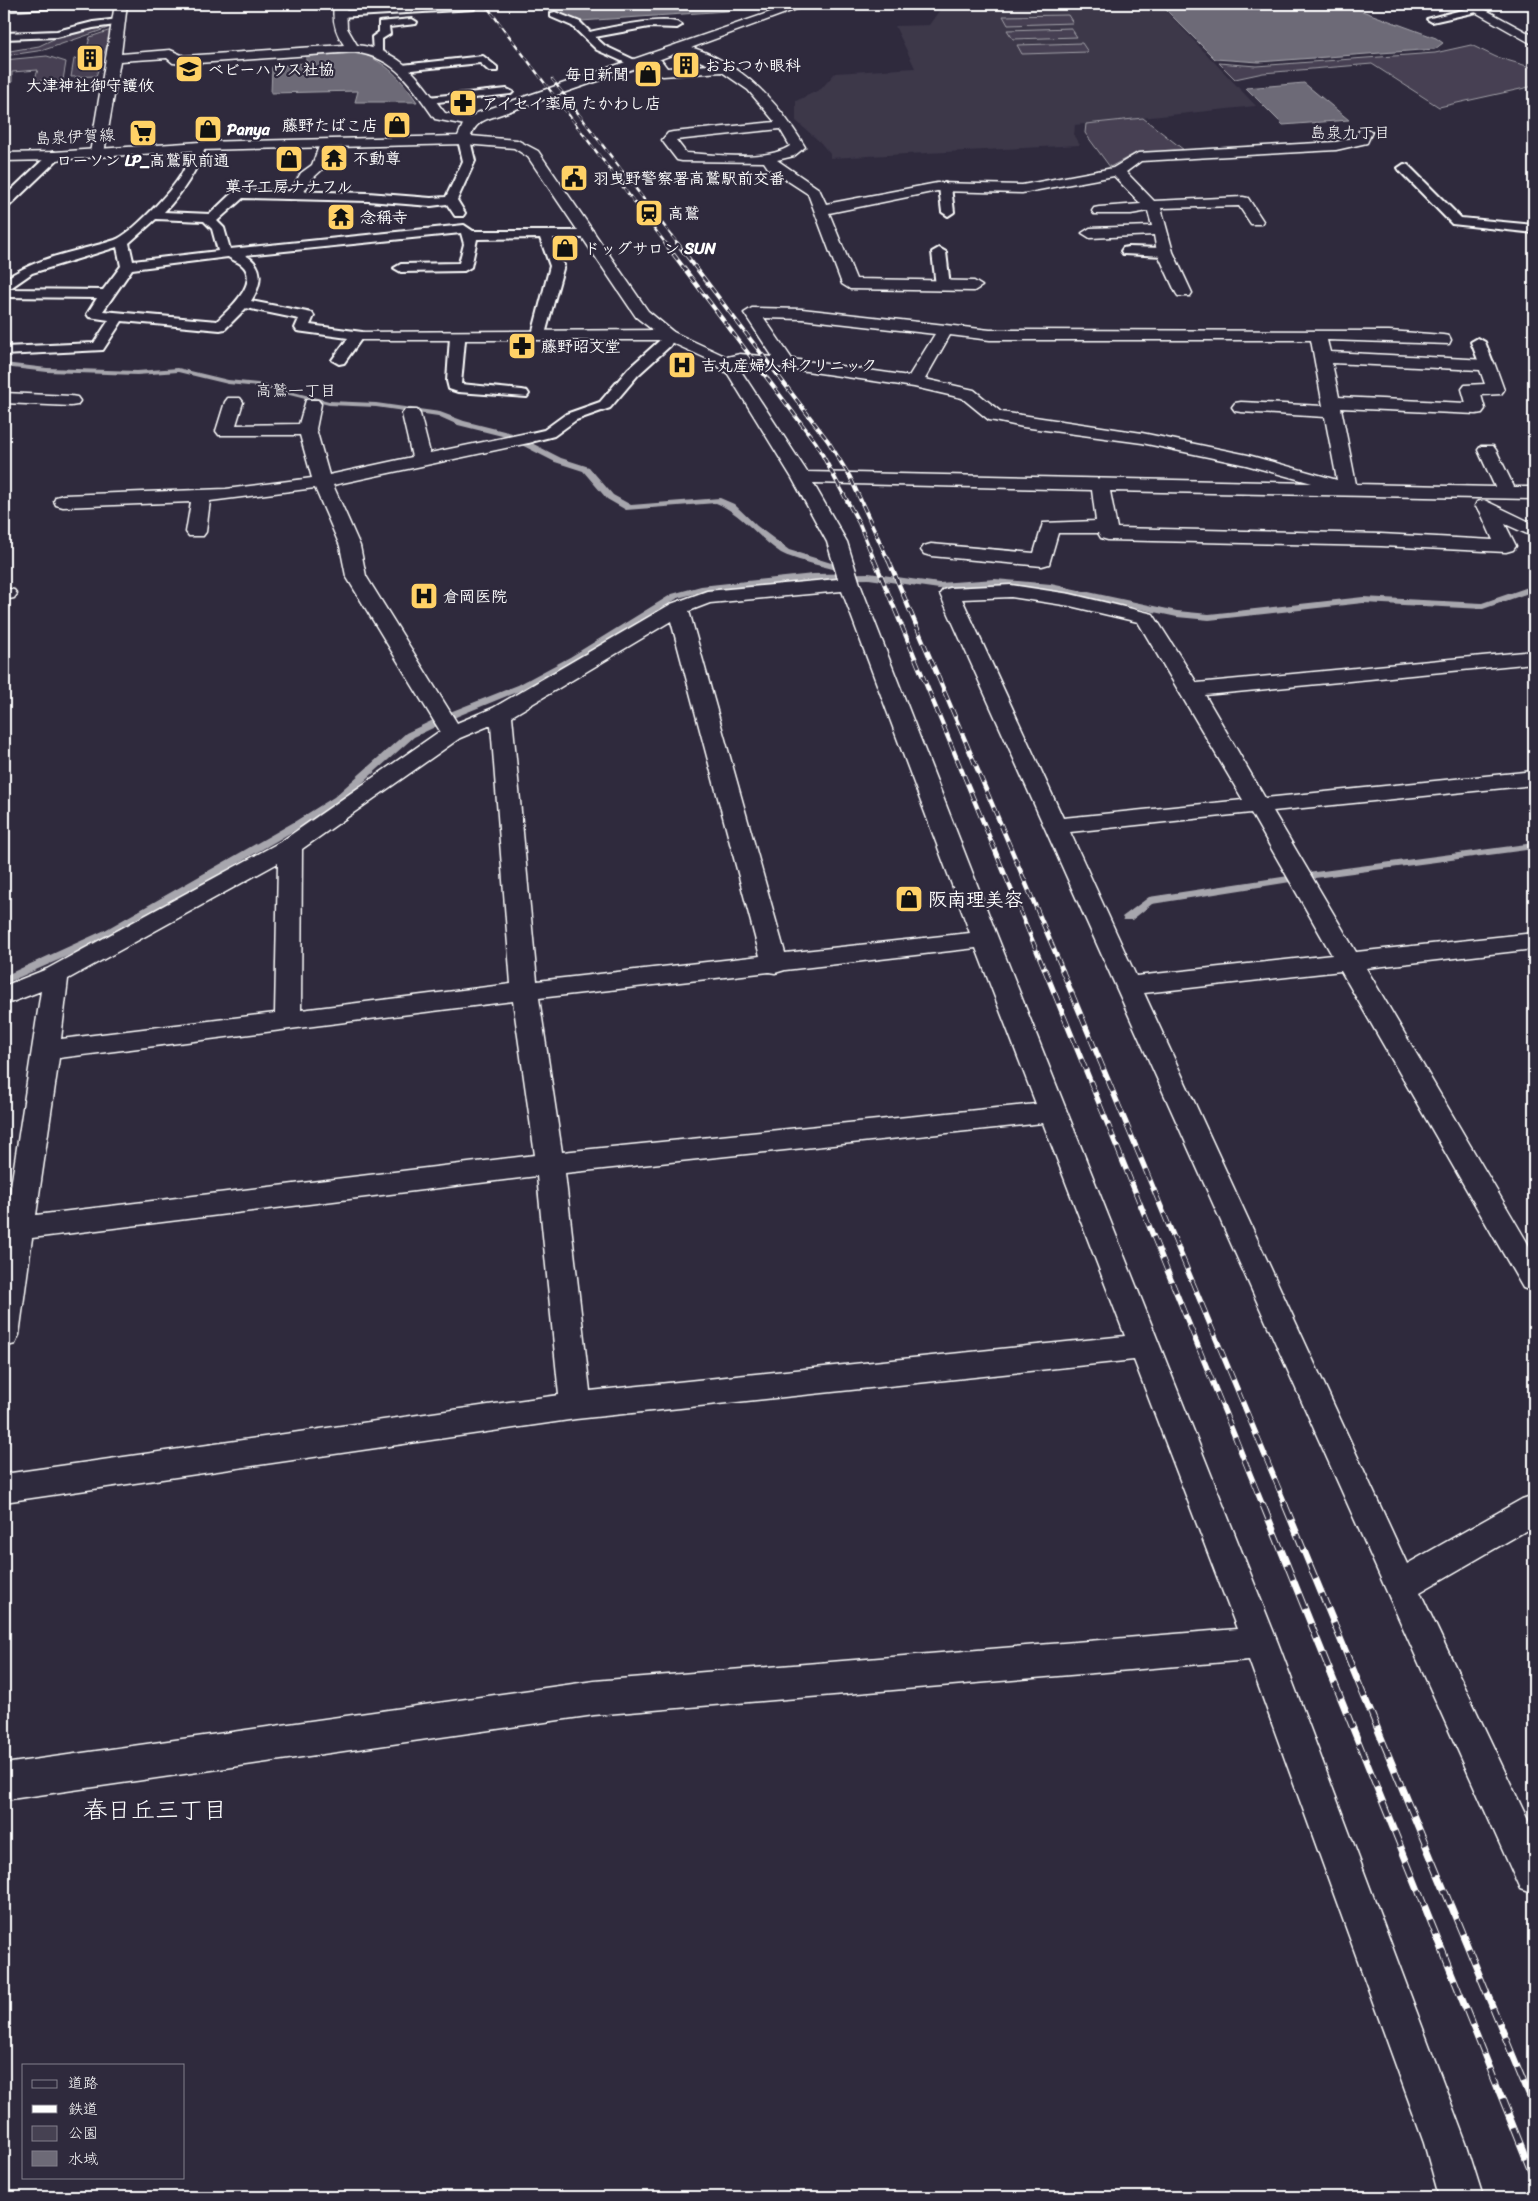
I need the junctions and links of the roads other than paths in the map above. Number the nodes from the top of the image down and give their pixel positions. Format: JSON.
{"nodes":[{"id":1,"x":57,"y":4,"type":"edge"},
{"id":2,"x":121,"y":4,"type":"edge"},
{"id":3,"x":755,"y":4,"type":"edge"},
{"id":4,"x":803,"y":4,"type":"edge"},
{"id":5,"x":4,"y":7,"type":"edge"},
{"id":6,"x":427,"y":7,"type":"edge"},
{"id":7,"x":470,"y":7,"type":"dead end"},
{"id":8,"x":1472,"y":7,"type":"edge"},
{"id":9,"x":339,"y":9,"type":"edge"},
{"id":10,"x":555,"y":15,"type":"dead end"},
{"id":11,"x":1432,"y":19,"type":"dead end"},
{"id":12,"x":119,"y":22,"type":"junction"},
{"id":13,"x":419,"y":22,"type":"dead end"},
{"id":14,"x":677,"y":25,"type":"dead end"},
{"id":15,"x":588,"y":35,"type":"junction"},
{"id":16,"x":4,"y":36,"type":"edge"},
{"id":17,"x":1534,"y":41,"type":"edge"},
{"id":18,"x":353,"y":48,"type":"junction"},
{"id":19,"x":680,"y":48,"type":"junction"},
{"id":20,"x":377,"y":51,"type":"junction"},
{"id":21,"x":114,"y":58,"type":"junction"},
{"id":22,"x":648,"y":60,"type":"junction"},
{"id":23,"x":635,"y":64,"type":"junction"},
{"id":24,"x":402,"y":68,"type":"junction"},
{"id":25,"x":724,"y":68,"type":"junction"},
{"id":26,"x":493,"y":69,"type":"dead end"},
{"id":27,"x":507,"y":92,"type":"dead end"},
{"id":28,"x":428,"y":100,"type":"junction"},
{"id":29,"x":470,"y":122,"type":"junction"},
{"id":30,"x":782,"y":125,"type":"junction"},
{"id":31,"x":1365,"y":132,"type":"dead end"},
{"id":32,"x":464,"y":140,"type":"junction"},
{"id":33,"x":326,"y":144,"type":"junction"},
{"id":34,"x":200,"y":146,"type":"junction"},
{"id":35,"x":97,"y":153,"type":"junction"},
{"id":36,"x":54,"y":156,"type":"junction"},
{"id":37,"x":4,"y":157,"type":"edge"},
{"id":38,"x":768,"y":158,"type":"junction"},
{"id":39,"x":1404,"y":168,"type":"dead end"},
{"id":40,"x":1117,"y":171,"type":"junction"},
{"id":41,"x":945,"y":186,"type":"junction"},
{"id":42,"x":1233,"y":188,"type":"dead end"},
{"id":43,"x":295,"y":195,"type":"junction"},
{"id":44,"x":451,"y":200,"type":"junction"},
{"id":45,"x":1243,"y":201,"type":"junction"},
{"id":46,"x":4,"y":204,"type":"edge"},
{"id":47,"x":1150,"y":205,"type":"junction"},
{"id":48,"x":820,"y":210,"type":"junction"},
{"id":49,"x":1099,"y":211,"type":"dead end"},
{"id":50,"x":948,"y":212,"type":"dead end"},
{"id":51,"x":154,"y":215,"type":"junction"},
{"id":52,"x":212,"y":218,"type":"junction"},
{"id":53,"x":1256,"y":221,"type":"dead end"},
{"id":54,"x":1534,"y":229,"type":"edge"},
{"id":55,"x":1161,"y":230,"type":"junction"},
{"id":56,"x":467,"y":232,"type":"junction"},
{"id":57,"x":1090,"y":233,"type":"dead end"},
{"id":58,"x":588,"y":234,"type":"junction"},
{"id":59,"x":545,"y":235,"type":"junction"},
{"id":60,"x":122,"y":242,"type":"junction"},
{"id":61,"x":1128,"y":251,"type":"dead end"},
{"id":62,"x":939,"y":252,"type":"dead end"},
{"id":63,"x":1165,"y":252,"type":"junction"},
{"id":64,"x":228,"y":253,"type":"junction"},
{"id":65,"x":128,"y":266,"type":"junction"},
{"id":66,"x":401,"y":268,"type":"dead end"},
{"id":67,"x":4,"y":286,"type":"edge"},
{"id":68,"x":943,"y":286,"type":"junction"},
{"id":69,"x":974,"y":286,"type":"dead end"},
{"id":70,"x":4,"y":292,"type":"edge"},
{"id":71,"x":1184,"y":293,"type":"dead end"},
{"id":72,"x":107,"y":294,"type":"junction"},
{"id":73,"x":852,"y":297,"type":"junction"},
{"id":74,"x":243,"y":303,"type":"junction"},
{"id":75,"x":118,"y":317,"type":"junction"},
{"id":76,"x":838,"y":318,"type":"junction"},
{"id":77,"x":945,"y":330,"type":"junction"},
{"id":78,"x":357,"y":335,"type":"junction"},
{"id":79,"x":539,"y":335,"type":"junction"},
{"id":80,"x":669,"y":335,"type":"junction"},
{"id":81,"x":1318,"y":336,"type":"junction"},
{"id":82,"x":456,"y":337,"type":"junction"},
{"id":83,"x":1442,"y":340,"type":"dead end"},
{"id":84,"x":1478,"y":342,"type":"dead end"},
{"id":85,"x":4,"y":351,"type":"edge"},
{"id":86,"x":1321,"y":356,"type":"junction"},
{"id":87,"x":339,"y":360,"type":"dead end"},
{"id":88,"x":726,"y":362,"type":"junction"},
{"id":89,"x":786,"y":362,"type":"junction"},
{"id":90,"x":1487,"y":365,"type":"junction"},
{"id":91,"x":914,"y":382,"type":"junction"},
{"id":92,"x":522,"y":394,"type":"dead end"},
{"id":93,"x":4,"y":398,"type":"edge"},
{"id":94,"x":71,"y":400,"type":"dead end"},
{"id":95,"x":234,"y":402,"type":"dead end"},
{"id":96,"x":312,"y":404,"type":"dead end"},
{"id":97,"x":1241,"y":407,"type":"dead end"},
{"id":98,"x":1331,"y":407,"type":"junction"},
{"id":99,"x":411,"y":414,"type":"dead end"},
{"id":100,"x":307,"y":429,"type":"junction"},
{"id":101,"x":527,"y":438,"type":"joint"},
{"id":102,"x":1487,"y":450,"type":"dead end"},
{"id":103,"x":422,"y":460,"type":"junction"},
{"id":104,"x":801,"y":478,"type":"junction"},
{"id":105,"x":322,"y":482,"type":"junction"},
{"id":106,"x":1100,"y":485,"type":"junction"},
{"id":107,"x":1348,"y":490,"type":"junction"},
{"id":108,"x":1507,"y":492,"type":"junction"},
{"id":109,"x":1461,"y":493,"type":"junction"},
{"id":110,"x":1534,"y":493,"type":"edge"},
{"id":111,"x":201,"y":497,"type":"junction"},
{"id":112,"x":63,"y":501,"type":"dead end"},
{"id":113,"x":1488,"y":508,"type":"junction"},
{"id":114,"x":1107,"y":527,"type":"junction"},
{"id":115,"x":196,"y":532,"type":"dead end"},
{"id":116,"x":1534,"y":532,"type":"edge"},
{"id":117,"x":932,"y":550,"type":"dead end"},
{"id":118,"x":850,"y":584,"type":"junction"},
{"id":119,"x":678,"y":608,"type":"junction"},
{"id":120,"x":1530,"y":663,"type":"edge"},
{"id":121,"x":1192,"y":690,"type":"junction"},
{"id":122,"x":501,"y":713,"type":"junction"},
{"id":123,"x":452,"y":733,"type":"junction"},
{"id":124,"x":1534,"y":778,"type":"edge"},
{"id":125,"x":1258,"y":806,"type":"junction"},
{"id":126,"x":1055,"y":826,"type":"junction"},
{"id":127,"x":290,"y":846,"type":"junction"},
{"id":128,"x":986,"y":939,"type":"junction"},
{"id":129,"x":1534,"y":941,"type":"edge"},
{"id":130,"x":1351,"y":962,"type":"junction"},
{"id":131,"x":775,"y":964,"type":"junction"},
{"id":132,"x":56,"y":974,"type":"junction"},
{"id":133,"x":1128,"y":986,"type":"junction"},
{"id":134,"x":525,"y":991,"type":"junction"},
{"id":135,"x":4,"y":996,"type":"edge"},
{"id":136,"x":288,"y":1020,"type":"junction"},
{"id":137,"x":47,"y":1050,"type":"junction"},
{"id":138,"x":1053,"y":1112,"type":"junction"},
{"id":139,"x":550,"y":1164,"type":"junction"},
{"id":140,"x":10,"y":1229,"type":"edge"},
{"id":141,"x":1534,"y":1280,"type":"edge"},
{"id":142,"x":4,"y":1335,"type":"edge"},
{"id":143,"x":1145,"y":1346,"type":"junction"},
{"id":144,"x":576,"y":1406,"type":"junction"},
{"id":145,"x":4,"y":1488,"type":"edge"},
{"id":146,"x":1534,"y":1509,"type":"edge"},
{"id":147,"x":1400,"y":1586,"type":"junction"},
{"id":148,"x":1260,"y":1643,"type":"junction"},
{"id":149,"x":4,"y":1782,"type":"edge"},
{"id":150,"x":1534,"y":1875,"type":"edge"},
{"id":151,"x":1461,"y":2197,"type":"edge"}],
"edges":[{"from":1,"to":5,"type":"street"},
{"from":2,"to":12,"type":"street"},
{"from":3,"to":4,"type":"lane"},
{"from":4,"to":19,"type":"street"},
{"from":6,"to":7,"type":"lane"},
{"from":6,"to":9,"type":"lane"},
{"from":8,"to":11,"type":"lane"},
{"from":8,"to":17,"type":"street"},
{"from":9,"to":18,"type":"street"},
{"from":10,"to":15,"type":"lane"},
{"from":12,"to":16,"type":"lane"},
{"from":12,"to":21,"type":"street"},
{"from":13,"to":20,"type":"lane"},
{"from":14,"to":15,"type":"lane"},
{"from":15,"to":23,"type":"lane"},
{"from":18,"to":20,"type":"street"},
{"from":18,"to":21,"type":"street"},
{"from":19,"to":22,"type":"street"},
{"from":19,"to":25,"type":"street"},
{"from":20,"to":24,"type":"street"},
{"from":21,"to":35,"type":"street"},
{"from":22,"to":23,"type":"street"},
{"from":22,"to":25,"type":"street"},
{"from":23,"to":29,"type":"street"},
{"from":24,"to":26,"type":"lane"},
{"from":24,"to":28,"type":"street"},
{"from":25,"to":30,"type":"street"},
{"from":27,"to":28,"type":"lane"},
{"from":28,"to":29,"type":"street"},
{"from":29,"to":32,"type":"street"},
{"from":30,"to":38,"type":"street"},
{"from":30,"to":38,"type":"street"},
{"from":31,"to":40,"type":"street"},
{"from":32,"to":33,"type":"street","name":"島泉伊賀線"},
{"from":32,"to":44,"type":"lane"},
{"from":32,"to":58,"type":"street","name":"島泉伊賀線"},
{"from":33,"to":34,"type":"street","name":"島泉伊賀線"},
{"from":33,"to":43,"type":"street"},
{"from":34,"to":35,"type":"street","name":"島泉伊賀線"},
{"from":34,"to":51,"type":"lane"},
{"from":35,"to":36,"type":"street","name":"島泉伊賀線"},
{"from":36,"to":37,"type":"street","name":"島泉伊賀線"},
{"from":36,"to":46,"type":"lane"},
{"from":38,"to":48,"type":"street"},
{"from":39,"to":54,"type":"lane"},
{"from":40,"to":41,"type":"street"},
{"from":40,"to":47,"type":"street"},
{"from":41,"to":48,"type":"street"},
{"from":41,"to":50,"type":"lane"},
{"from":42,"to":45,"type":"street"},
{"from":43,"to":44,"type":"lane"},
{"from":43,"to":52,"type":"lane"},
{"from":44,"to":56,"type":"lane"},
{"from":45,"to":47,"type":"street"},
{"from":45,"to":53,"type":"street"},
{"from":47,"to":49,"type":"street"},
{"from":47,"to":55,"type":"street"},
{"from":48,"to":73,"type":"street"},
{"from":51,"to":52,"type":"lane"},
{"from":51,"to":60,"type":"lane"},
{"from":52,"to":64,"type":"lane"},
{"from":55,"to":57,"type":"street"},
{"from":55,"to":63,"type":"street"},
{"from":56,"to":59,"type":"lane"},
{"from":56,"to":64,"type":"lane"},
{"from":56,"to":66,"type":"lane"},
{"from":58,"to":59,"type":"lane"},
{"from":58,"to":80,"type":"street","name":"島泉伊賀線"},
{"from":59,"to":79,"type":"lane"},
{"from":60,"to":65,"type":"lane"},
{"from":60,"to":67,"type":"lane"},
{"from":61,"to":63,"type":"lane"},
{"from":62,"to":68,"type":"lane"},
{"from":63,"to":71,"type":"street"},
{"from":64,"to":65,"type":"lane"},
{"from":64,"to":74,"type":"lane"},
{"from":65,"to":72,"type":"lane"},
{"from":68,"to":69,"type":"street"},
{"from":68,"to":73,"type":"street"},
{"from":70,"to":72,"type":"lane"},
{"from":72,"to":75,"type":"lane"},
{"from":73,"to":76,"type":"street"},
{"from":74,"to":75,"type":"lane"},
{"from":74,"to":78,"type":"lane"},
{"from":75,"to":85,"type":"lane"},
{"from":76,"to":77,"type":"street"},
{"from":76,"to":89,"type":"street"},
{"from":77,"to":81,"type":"street"},
{"from":77,"to":91,"type":"street"},
{"from":78,"to":82,"type":"street"},
{"from":78,"to":87,"type":"lane"},
{"from":79,"to":80,"type":"street"},
{"from":79,"to":82,"type":"street"},
{"from":80,"to":88,"type":"street"},
{"from":80,"to":101,"type":"lane"},
{"from":81,"to":83,"type":"street"},
{"from":81,"to":86,"type":"street"},
{"from":82,"to":92,"type":"lane"},
{"from":84,"to":90,"type":"lane"},
{"from":86,"to":90,"type":"street"},
{"from":86,"to":98,"type":"street"},
{"from":88,"to":89,"type":"street"},
{"from":88,"to":104,"type":"street"},
{"from":89,"to":91,"type":"street"},
{"from":90,"to":98,"type":"street"},
{"from":91,"to":107,"type":"street"},
{"from":93,"to":94,"type":"street"},
{"from":95,"to":100,"type":"street"},
{"from":96,"to":100,"type":"street"},
{"from":97,"to":98,"type":"street"},
{"from":98,"to":107,"type":"street"},
{"from":99,"to":103,"type":"street"},
{"from":100,"to":105,"type":"street"},
{"from":101,"to":103,"type":"street"},
{"from":102,"to":108,"type":"street"},
{"from":103,"to":105,"type":"street"},
{"from":104,"to":106,"type":"street"},
{"from":104,"to":118,"type":"street"},
{"from":105,"to":111,"type":"street"},
{"from":105,"to":123,"type":"street"},
{"from":106,"to":107,"type":"street"},
{"from":106,"to":114,"type":"street"},
{"from":107,"to":109,"type":"street"},
{"from":108,"to":109,"type":"street"},
{"from":108,"to":110,"type":"street"},
{"from":109,"to":113,"type":"street"},
{"from":111,"to":112,"type":"street"},
{"from":111,"to":115,"type":"street"},
{"from":113,"to":114,"type":"street"},
{"from":113,"to":116,"type":"street"},
{"from":114,"to":117,"type":"street"},
{"from":118,"to":119,"type":"street"},
{"from":118,"to":128,"type":"street"},
{"from":119,"to":122,"type":"street"},
{"from":119,"to":131,"type":"street"},
{"from":120,"to":121,"type":"street"},
{"from":121,"to":125,"type":"street"},
{"from":121,"to":126,"type":"street"},
{"from":122,"to":123,"type":"street"},
{"from":122,"to":134,"type":"street"},
{"from":123,"to":127,"type":"street"},
{"from":124,"to":125,"type":"street"},
{"from":125,"to":126,"type":"street"},
{"from":125,"to":130,"type":"street"},
{"from":126,"to":133,"type":"street"},
{"from":127,"to":132,"type":"street"},
{"from":127,"to":136,"type":"street"},
{"from":128,"to":131,"type":"street"},
{"from":128,"to":138,"type":"street"},
{"from":129,"to":130,"type":"street"},
{"from":130,"to":133,"type":"street"},
{"from":130,"to":141,"type":"street"},
{"from":131,"to":134,"type":"street"},
{"from":132,"to":135,"type":"street"},
{"from":132,"to":137,"type":"street"},
{"from":133,"to":147,"type":"street"},
{"from":134,"to":136,"type":"street"},
{"from":134,"to":139,"type":"street"},
{"from":136,"to":137,"type":"street"},
{"from":137,"to":140,"type":"street"},
{"from":138,"to":139,"type":"street"},
{"from":138,"to":143,"type":"street"},
{"from":139,"to":140,"type":"street"},
{"from":139,"to":144,"type":"street"},
{"from":140,"to":142,"type":"street"},
{"from":143,"to":144,"type":"street"},
{"from":143,"to":148,"type":"street"},
{"from":144,"to":145,"type":"street"},
{"from":146,"to":147,"type":"street"},
{"from":147,"to":150,"type":"street"},
{"from":148,"to":149,"type":"street"},
{"from":148,"to":151,"type":"street"}]}
